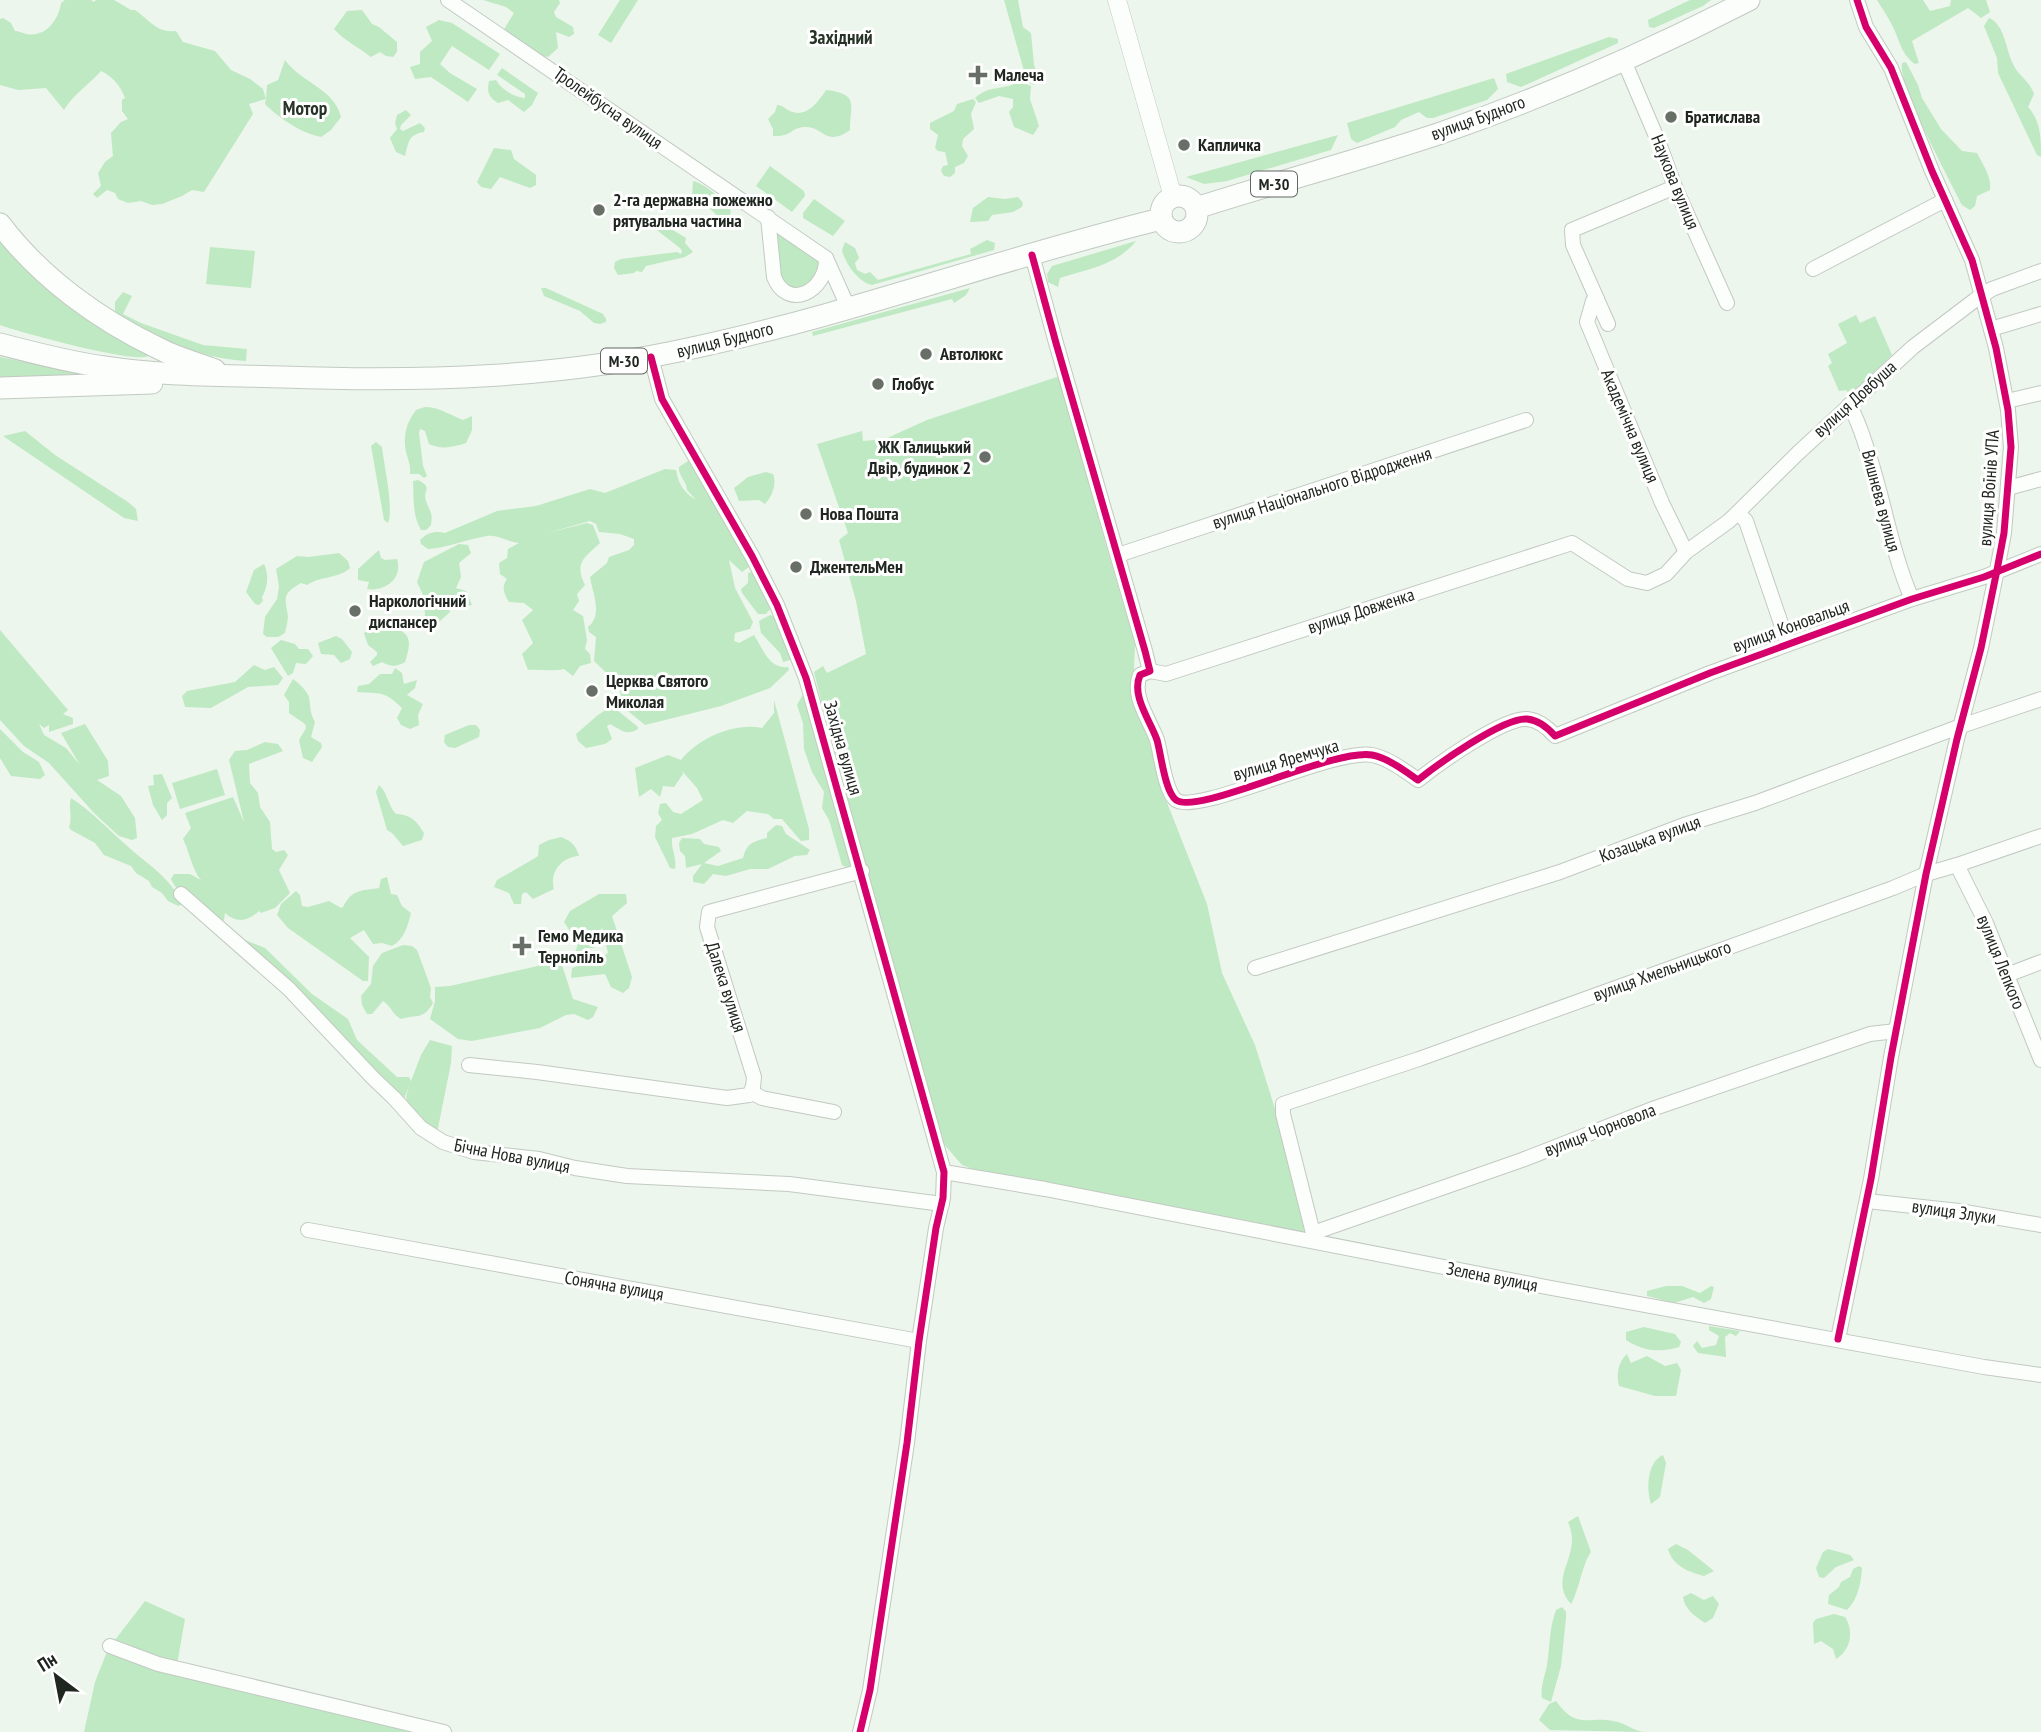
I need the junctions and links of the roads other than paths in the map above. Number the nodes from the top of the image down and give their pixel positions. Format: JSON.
{"nodes":[{"id":1,"x":449,"y":0,"type":"edge"},
{"id":2,"x":1117,"y":0,"type":"edge"},
{"id":3,"x":1749,"y":0,"type":"edge"},
{"id":4,"x":1857,"y":0,"type":"edge"},
{"id":5,"x":1624,"y":61,"type":"junction"},
{"id":6,"x":1675,"y":187,"type":"junction"},
{"id":7,"x":1173,"y":197,"type":"junction"},
{"id":8,"x":1945,"y":200,"type":"junction"},
{"id":9,"x":1196,"y":208,"type":"junction"},
{"id":10,"x":768,"y":217,"type":"junction"},
{"id":11,"x":1161,"y":219,"type":"junction"},
{"id":12,"x":0,"y":224,"type":"edge"},
{"id":13,"x":1032,"y":255,"type":"junction"},
{"id":14,"x":826,"y":258,"type":"junction"},
{"id":15,"x":1813,"y":269,"type":"dead end"},
{"id":16,"x":2041,"y":271,"type":"edge"},
{"id":17,"x":1982,"y":297,"type":"junction"},
{"id":18,"x":1597,"y":299,"type":"junction"},
{"id":19,"x":1727,"y":303,"type":"dead end"},
{"id":20,"x":848,"y":307,"type":"junction"},
{"id":21,"x":2041,"y":314,"type":"edge"},
{"id":22,"x":1608,"y":324,"type":"dead end"},
{"id":23,"x":1991,"y":329,"type":"junction"},
{"id":24,"x":0,"y":344,"type":"edge"},
{"id":25,"x":651,"y":357,"type":"junction"},
{"id":26,"x":203,"y":376,"type":"junction"},
{"id":27,"x":233,"y":377,"type":"junction"},
{"id":28,"x":0,"y":388,"type":"edge"},
{"id":29,"x":2041,"y":393,"type":"edge"},
{"id":30,"x":2007,"y":401,"type":"junction"},
{"id":31,"x":1849,"y":405,"type":"junction"},
{"id":32,"x":1526,"y":420,"type":"dead end"},
{"id":33,"x":2041,"y":479,"type":"edge"},
{"id":34,"x":2008,"y":488,"type":"junction"},
{"id":35,"x":1738,"y":513,"type":"junction"},
{"id":36,"x":1572,"y":542,"type":"joint"},
{"id":37,"x":1686,"y":552,"type":"junction"},
{"id":38,"x":2041,"y":554,"type":"edge"},
{"id":39,"x":1118,"y":555,"type":"junction"},
{"id":40,"x":1997,"y":570,"type":"junction"},
{"id":41,"x":1912,"y":599,"type":"junction"},
{"id":42,"x":1788,"y":645,"type":"junction"},
{"id":43,"x":1150,"y":671,"type":"junction"},
{"id":44,"x":2041,"y":699,"type":"edge"},
{"id":45,"x":1961,"y":726,"type":"junction"},
{"id":46,"x":1555,"y":736,"type":"joint"},
{"id":47,"x":2041,"y":836,"type":"edge"},
{"id":48,"x":1957,"y":865,"type":"junction"},
{"id":49,"x":862,"y":871,"type":"junction"},
{"id":50,"x":1926,"y":874,"type":"junction"},
{"id":51,"x":181,"y":894,"type":"dead end"},
{"id":52,"x":2041,"y":962,"type":"edge"},
{"id":53,"x":1255,"y":968,"type":"dead end"},
{"id":54,"x":2007,"y":975,"type":"junction"},
{"id":55,"x":1896,"y":1031,"type":"junction"},
{"id":56,"x":2041,"y":1060,"type":"edge"},
{"id":57,"x":469,"y":1065,"type":"dead end"},
{"id":58,"x":751,"y":1092,"type":"junction"},
{"id":59,"x":834,"y":1112,"type":"dead end"},
{"id":60,"x":944,"y":1172,"type":"junction"},
{"id":61,"x":1867,"y":1201,"type":"junction"},
{"id":62,"x":942,"y":1204,"type":"junction"},
{"id":63,"x":2041,"y":1225,"type":"edge"},
{"id":64,"x":308,"y":1230,"type":"dead end"},
{"id":65,"x":1313,"y":1238,"type":"junction"},
{"id":66,"x":1838,"y":1339,"type":"junction"},
{"id":67,"x":919,"y":1341,"type":"junction"},
{"id":68,"x":2041,"y":1375,"type":"edge"},
{"id":69,"x":110,"y":1646,"type":"dead end"},
{"id":70,"x":444,"y":1732,"type":"edge"},
{"id":71,"x":860,"y":1732,"type":"edge"}],
"edges":[{"from":1,"to":10,"type":"street","name":"Тролейбусна вулиця"},
{"from":2,"to":7,"type":"main road"},
{"from":3,"to":5,"type":"highway","name":"вулиця Будного","number":"М-30"},
{"from":4,"to":8,"type":"street","name":"вулиця Воїнів УПА"},
{"from":5,"to":6,"type":"street","name":"Наукова вулиця"},
{"from":5,"to":9,"type":"highway","name":"вулиця Будного","number":"М-30"},
{"from":6,"to":18,"type":"street"},
{"from":6,"to":19,"type":"street","name":"Наукова вулиця"},
{"from":7,"to":9,"type":"highway"},
{"from":7,"to":11,"type":"highway"},
{"from":8,"to":15,"type":"street"},
{"from":8,"to":17,"type":"street","name":"вулиця Воїнів УПА"},
{"from":9,"to":11,"type":"highway"},
{"from":10,"to":14,"type":"street","name":"Тролейбусна вулиця"},
{"from":10,"to":14,"type":"street"},
{"from":11,"to":13,"type":"highway","name":"вулиця Будного","number":"М-30"},
{"from":12,"to":27,"type":"highway"},
{"from":13,"to":20,"type":"highway","name":"вулиця Будного","number":"М-30"},
{"from":13,"to":39,"type":"street"},
{"from":14,"to":20,"type":"street"},
{"from":16,"to":17,"type":"street","name":"вулиця Довбуша"},
{"from":17,"to":23,"type":"street","name":"вулиця Воїнів УПА"},
{"from":17,"to":31,"type":"street","name":"вулиця Довбуша"},
{"from":18,"to":22,"type":"street"},
{"from":18,"to":37,"type":"street","name":"Академічна вулиця"},
{"from":20,"to":25,"type":"highway","name":"вулиця Будного","number":"М-30"},
{"from":21,"to":23,"type":"street"},
{"from":23,"to":30,"type":"street","name":"вулиця Воїнів УПА"},
{"from":24,"to":26,"type":"highway","number":"М-30"},
{"from":25,"to":27,"type":"highway","name":"вулиця Будного","number":"М-30"},
{"from":25,"to":49,"type":"street","name":"Західна вулиця"},
{"from":26,"to":27,"type":"highway","number":"М-30"},
{"from":26,"to":28,"type":"highway","number":"М-30"},
{"from":29,"to":30,"type":"street"},
{"from":30,"to":34,"type":"street","name":"вулиця Воїнів УПА"},
{"from":31,"to":35,"type":"street","name":"вулиця Довбуша"},
{"from":31,"to":41,"type":"street","name":"Вишнева вулиця"},
{"from":32,"to":39,"type":"street","name":"вулиця Національного Відродження"},
{"from":33,"to":34,"type":"street"},
{"from":34,"to":40,"type":"street","name":"вулиця Воїнів УПА"},
{"from":35,"to":37,"type":"street","name":"вулиця Довбуша"},
{"from":35,"to":42,"type":"street"},
{"from":36,"to":37,"type":"street","name":"вулиця Довбуша"},
{"from":36,"to":43,"type":"street","name":"вулиця Довженка"},
{"from":38,"to":40,"type":"street","name":"вулиця Коновальця"},
{"from":39,"to":43,"type":"street"},
{"from":40,"to":41,"type":"street","name":"вулиця Коновальця"},
{"from":40,"to":45,"type":"street","name":"вулиця Воїнів УПА"},
{"from":41,"to":42,"type":"street","name":"вулиця Коновальця"},
{"from":42,"to":46,"type":"street","name":"вулиця Коновальця"},
{"from":43,"to":46,"type":"street","name":"вулиця Яремчука"},
{"from":44,"to":45,"type":"street","name":"Козацька вулиця"},
{"from":45,"to":50,"type":"street","name":"вулиця Воїнів УПА"},
{"from":45,"to":53,"type":"street","name":"Козацька вулиця"},
{"from":47,"to":48,"type":"street","name":"вулиця Хмельницького"},
{"from":48,"to":50,"type":"street","name":"вулиця Хмельницького"},
{"from":48,"to":54,"type":"street","name":"вулиця Лепкого"},
{"from":49,"to":58,"type":"street","name":"Далека вулиця"},
{"from":49,"to":60,"type":"street","name":"Західна вулиця"},
{"from":50,"to":55,"type":"street","name":"вулиця Воїнів УПА"},
{"from":50,"to":65,"type":"street","name":"вулиця Хмельницького"},
{"from":51,"to":62,"type":"street","name":"Бічна Нова вулиця"},
{"from":52,"to":54,"type":"street"},
{"from":54,"to":56,"type":"street","name":"вулиця Лепкого"},
{"from":55,"to":61,"type":"street","name":"вулиця Воїнів УПА"},
{"from":55,"to":65,"type":"street","name":"вулиця Чорновола"},
{"from":57,"to":58,"type":"street"},
{"from":58,"to":59,"type":"street"},
{"from":60,"to":62,"type":"street","name":"Західна вулиця"},
{"from":60,"to":65,"type":"street","name":"Зелена вулиця"},
{"from":61,"to":63,"type":"street","name":"вулиця Злуки"},
{"from":61,"to":66,"type":"street","name":"вулиця Воїнів УПА"},
{"from":62,"to":67,"type":"street","name":"Західна вулиця"},
{"from":64,"to":67,"type":"street","name":"Сонячна вулиця"},
{"from":65,"to":66,"type":"street","name":"Зелена вулиця"},
{"from":66,"to":68,"type":"street","name":"Зелена вулиця"},
{"from":67,"to":71,"type":"street","name":"Західна вулиця"},
{"from":69,"to":70,"type":"street"}]}
